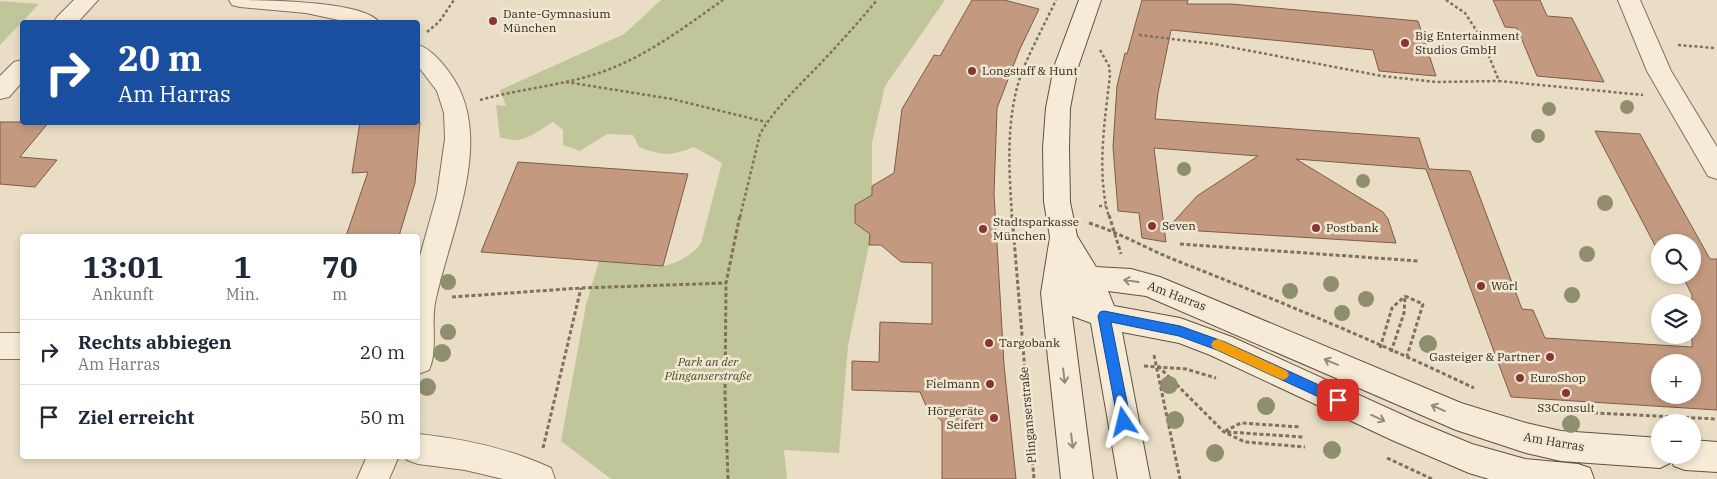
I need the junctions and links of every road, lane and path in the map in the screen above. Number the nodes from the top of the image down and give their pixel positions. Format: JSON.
{"nodes":[{"id":1,"x":87,"y":0,"type":"edge"},
{"id":2,"x":240,"y":0,"type":"edge"},
{"id":3,"x":454,"y":0,"type":"edge"},
{"id":4,"x":722,"y":0,"type":"edge"},
{"id":5,"x":877,"y":0,"type":"edge"},
{"id":6,"x":1056,"y":0,"type":"edge"},
{"id":7,"x":1090,"y":0,"type":"edge"},
{"id":8,"x":1446,"y":0,"type":"edge"},
{"id":9,"x":1629,"y":0,"type":"edge"},
{"id":10,"x":68,"y":20,"type":"edge"},
{"id":11,"x":363,"y":20,"type":"edge"},
{"id":12,"x":1139,"y":35,"type":"dead end"},
{"id":13,"x":422,"y":43,"type":"edge"},
{"id":14,"x":1649,"y":44,"type":"junction"},
{"id":15,"x":1715,"y":48,"type":"dead end"},
{"id":16,"x":1100,"y":49,"type":"dead end"},
{"id":17,"x":20,"y":70,"type":"edge"},
{"id":18,"x":563,"y":81,"type":"junction"},
{"id":19,"x":1499,"y":81,"type":"junction"},
{"id":20,"x":0,"y":92,"type":"edge"},
{"id":21,"x":1675,"y":98,"type":"junction"},
{"id":22,"x":454,"y":108,"type":"junction"},
{"id":23,"x":766,"y":122,"type":"junction"},
{"id":24,"x":1717,"y":169,"type":"edge"},
{"id":25,"x":1099,"y":206,"type":"dead end"},
{"id":26,"x":1106,"y":206,"type":"junction"},
{"id":27,"x":1114,"y":231,"type":"junction"},
{"id":28,"x":1064,"y":237,"type":"junction"},
{"id":29,"x":1180,"y":244,"type":"dead end"},
{"id":30,"x":1418,"y":261,"type":"dead end"},
{"id":31,"x":1088,"y":278,"type":"junction"},
{"id":32,"x":1130,"y":281,"type":"junction"},
{"id":33,"x":726,"y":283,"type":"junction"},
{"id":34,"x":580,"y":288,"type":"junction"},
{"id":35,"x":1055,"y":293,"type":"junction"},
{"id":36,"x":1405,"y":296,"type":"junction"},
{"id":37,"x":421,"y":298,"type":"junction"},
{"id":38,"x":420,"y":309,"type":"edge"},
{"id":39,"x":1104,"y":316,"type":"junction"},
{"id":40,"x":1145,"y":326,"type":"junction"},
{"id":41,"x":0,"y":346,"type":"edge"},
{"id":42,"x":20,"y":346,"type":"edge"},
{"id":43,"x":1380,"y":348,"type":"dead end"},
{"id":44,"x":1391,"y":352,"type":"dead end"},
{"id":45,"x":1406,"y":356,"type":"junction"},
{"id":46,"x":1158,"y":366,"type":"junction"},
{"id":47,"x":1221,"y":379,"type":"dead end"},
{"id":48,"x":1479,"y":391,"type":"dead end"},
{"id":49,"x":1546,"y":411,"type":"dead end"},
{"id":50,"x":1717,"y":419,"type":"edge"},
{"id":51,"x":1301,"y":427,"type":"dead end"},
{"id":52,"x":1224,"y":432,"type":"junction"},
{"id":53,"x":1303,"y":437,"type":"dead end"},
{"id":54,"x":1305,"y":447,"type":"dead end"},
{"id":55,"x":420,"y":450,"type":"edge"},
{"id":56,"x":1651,"y":452,"type":"edge"},
{"id":57,"x":1384,"y":456,"type":"dead end"},
{"id":58,"x":1701,"y":456,"type":"edge"},
{"id":59,"x":1717,"y":457,"type":"edge"},
{"id":60,"x":382,"y":459,"type":"edge"},
{"id":61,"x":538,"y":478,"type":"edge"},
{"id":62,"x":373,"y":479,"type":"edge"},
{"id":63,"x":728,"y":479,"type":"edge"},
{"id":64,"x":1034,"y":479,"type":"edge"},
{"id":65,"x":1077,"y":479,"type":"edge"},
{"id":66,"x":1134,"y":479,"type":"edge"},
{"id":67,"x":1180,"y":479,"type":"edge"},
{"id":68,"x":1432,"y":479,"type":"edge"},
{"id":69,"x":1578,"y":479,"type":"edge"}],
"edges":[{"from":1,"to":10,"type":"main road"},
{"from":2,"to":11,"type":"main road"},
{"from":3,"to":13,"type":"path"},
{"from":4,"to":18,"type":"path"},
{"from":5,"to":23,"type":"path"},
{"from":6,"to":64,"type":"path","name":"Plinganserstraße"},
{"from":7,"to":28,"type":"main road"},
{"from":8,"to":19,"type":"path"},
{"from":9,"to":14,"type":"main road"},
{"from":12,"to":19,"type":"path"},
{"from":13,"to":22,"type":"main road"},
{"from":14,"to":15,"type":"path"},
{"from":14,"to":21,"type":"main road"},
{"from":16,"to":26,"type":"path"},
{"from":17,"to":20,"type":"main road"},
{"from":18,"to":22,"type":"path"},
{"from":18,"to":23,"type":"path"},
{"from":19,"to":21,"type":"path"},
{"from":21,"to":24,"type":"main road"},
{"from":22,"to":37,"type":"main road"},
{"from":23,"to":33,"type":"path"},
{"from":25,"to":26,"type":"path"},
{"from":26,"to":27,"type":"path"},
{"from":27,"to":32,"type":"path"},
{"from":27,"to":45,"type":"path"},
{"from":28,"to":31,"type":"main road"},
{"from":28,"to":35,"type":"main road"},
{"from":29,"to":30,"type":"path"},
{"from":31,"to":32,"type":"main road","name":"Am Harras"},
{"from":31,"to":35,"type":"main road","name":"Am Harras"},
{"from":31,"to":39,"type":"main road"},
{"from":56,"to":32,"type":"main road","name":"Am Harras","one_way":true},
{"from":33,"to":34,"type":"path"},
{"from":33,"to":63,"type":"path"},
{"from":34,"to":37,"type":"path"},
{"from":34,"to":61,"type":"path"},
{"from":35,"to":39,"type":"main road"},
{"from":35,"to":65,"type":"main road","one_way":true},
{"from":36,"to":43,"type":"path"},
{"from":36,"to":44,"type":"path"},
{"from":36,"to":45,"type":"path"},
{"from":37,"to":38,"type":"main road"},
{"from":39,"to":40,"type":"main road"},
{"from":39,"to":66,"type":"main road"},
{"from":40,"to":46,"type":"path"},
{"from":40,"to":69,"type":"main road","one_way":true},
{"from":41,"to":42,"type":"main road"},
{"from":45,"to":48,"type":"path"},
{"from":46,"to":47,"type":"path"},
{"from":46,"to":52,"type":"path"},
{"from":46,"to":67,"type":"path"},
{"from":49,"to":50,"type":"path"},
{"from":51,"to":52,"type":"path"},
{"from":52,"to":53,"type":"path"},
{"from":52,"to":54,"type":"path"},
{"from":55,"to":61,"type":"main road"},
{"from":57,"to":68,"type":"path"},
{"from":58,"to":59,"type":"main road"},
{"from":60,"to":62,"type":"main road"}]}
